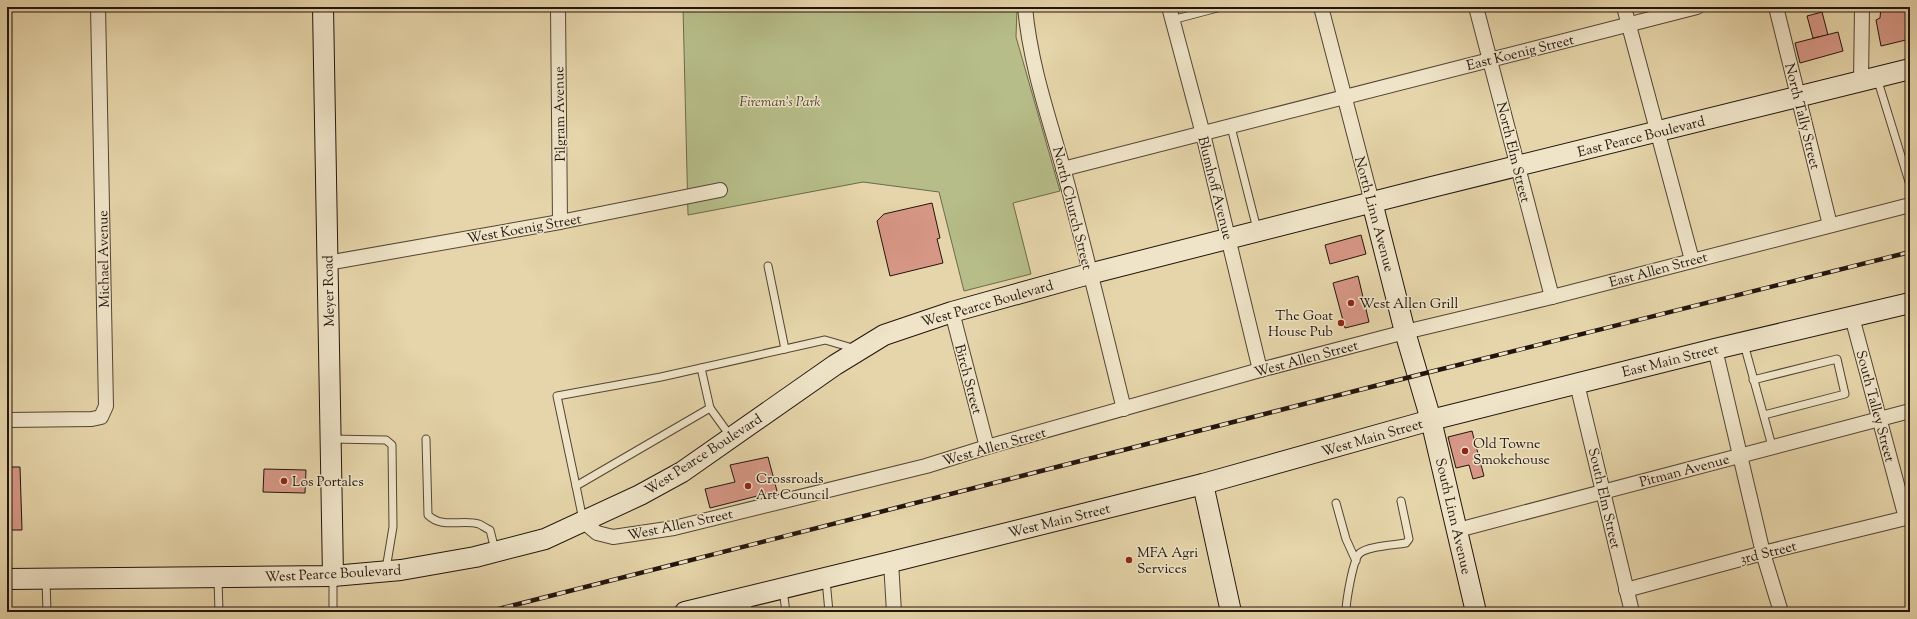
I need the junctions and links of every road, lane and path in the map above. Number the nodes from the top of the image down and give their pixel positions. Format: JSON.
{"nodes":[{"id":1,"x":98,"y":7,"type":"edge"},
{"id":2,"x":323,"y":7,"type":"edge"},
{"id":3,"x":558,"y":7,"type":"edge"},
{"id":4,"x":1025,"y":7,"type":"edge"},
{"id":5,"x":1221,"y":7,"type":"edge"},
{"id":6,"x":1321,"y":7,"type":"edge"},
{"id":7,"x":1476,"y":7,"type":"edge"},
{"id":8,"x":1624,"y":7,"type":"edge"},
{"id":9,"x":1697,"y":7,"type":"edge"},
{"id":10,"x":1776,"y":7,"type":"edge"},
{"id":11,"x":1862,"y":7,"type":"edge"},
{"id":12,"x":1170,"y":13,"type":"edge"},
{"id":13,"x":1629,"y":24,"type":"junction"},
{"id":14,"x":1490,"y":60,"type":"junction"},
{"id":15,"x":1910,"y":69,"type":"edge"},
{"id":16,"x":1869,"y":80,"type":"junction"},
{"id":17,"x":1797,"y":96,"type":"junction"},
{"id":18,"x":1344,"y":98,"type":"junction"},
{"id":19,"x":1231,"y":127,"type":"junction"},
{"id":20,"x":1658,"y":132,"type":"junction"},
{"id":21,"x":1203,"y":134,"type":"junction"},
{"id":22,"x":1517,"y":166,"type":"junction"},
{"id":23,"x":1063,"y":170,"type":"junction"},
{"id":24,"x":1910,"y":185,"type":"edge"},
{"id":25,"x":720,"y":190,"type":"dead end"},
{"id":26,"x":1372,"y":202,"type":"junction"},
{"id":27,"x":1910,"y":205,"type":"edge"},
{"id":28,"x":560,"y":222,"type":"junction"},
{"id":29,"x":1830,"y":225,"type":"junction"},
{"id":30,"x":1258,"y":232,"type":"junction"},
{"id":31,"x":1228,"y":240,"type":"junction"},
{"id":32,"x":1692,"y":260,"type":"junction"},
{"id":33,"x":328,"y":263,"type":"junction"},
{"id":34,"x":768,"y":266,"type":"dead end"},
{"id":35,"x":1090,"y":274,"type":"junction"},
{"id":36,"x":1552,"y":297,"type":"junction"},
{"id":37,"x":1910,"y":302,"type":"edge"},
{"id":38,"x":952,"y":312,"type":"junction"},
{"id":39,"x":1852,"y":317,"type":"junction"},
{"id":40,"x":1405,"y":332,"type":"junction"},
{"id":41,"x":1744,"y":342,"type":"junction"},
{"id":42,"x":785,"y":349,"type":"junction"},
{"id":43,"x":1715,"y":349,"type":"junction"},
{"id":44,"x":860,"y":350,"type":"junction"},
{"id":45,"x":701,"y":368,"type":"junction"},
{"id":46,"x":1260,"y":370,"type":"junction"},
{"id":47,"x":1753,"y":380,"type":"junction"},
{"id":48,"x":1577,"y":384,"type":"junction"},
{"id":49,"x":710,"y":408,"type":"junction"},
{"id":50,"x":1124,"y":409,"type":"junction"},
{"id":51,"x":1910,"y":411,"type":"edge"},
{"id":52,"x":1764,"y":416,"type":"junction"},
{"id":53,"x":1878,"y":419,"type":"junction"},
{"id":54,"x":7,"y":420,"type":"edge"},
{"id":55,"x":1430,"y":420,"type":"junction"},
{"id":56,"x":731,"y":437,"type":"junction"},
{"id":57,"x":331,"y":439,"type":"junction"},
{"id":58,"x":426,"y":439,"type":"dead end"},
{"id":59,"x":1772,"y":446,"type":"junction"},
{"id":60,"x":987,"y":447,"type":"junction"},
{"id":61,"x":1740,"y":455,"type":"junction"},
{"id":62,"x":1203,"y":484,"type":"junction"},
{"id":63,"x":576,"y":486,"type":"junction"},
{"id":64,"x":1604,"y":491,"type":"junction"},
{"id":65,"x":1401,"y":501,"type":"dead end"},
{"id":66,"x":1336,"y":503,"type":"dead end"},
{"id":67,"x":1908,"y":517,"type":"edge"},
{"id":68,"x":584,"y":522,"type":"junction"},
{"id":69,"x":1458,"y":530,"type":"junction"},
{"id":70,"x":496,"y":552,"type":"junction"},
{"id":71,"x":1763,"y":553,"type":"junction"},
{"id":72,"x":1356,"y":561,"type":"junction"},
{"id":73,"x":891,"y":562,"type":"junction"},
{"id":74,"x":386,"y":572,"type":"junction"},
{"id":75,"x":333,"y":576,"type":"junction"},
{"id":76,"x":218,"y":577,"type":"junction"},
{"id":77,"x":826,"y":578,"type":"junction"},
{"id":78,"x":7,"y":579,"type":"edge"},
{"id":79,"x":46,"y":579,"type":"junction"},
{"id":80,"x":783,"y":588,"type":"junction"},
{"id":81,"x":1626,"y":590,"type":"junction"},
{"id":82,"x":747,"y":604,"type":"edge"},
{"id":83,"x":47,"y":612,"type":"edge"},
{"id":84,"x":219,"y":612,"type":"edge"},
{"id":85,"x":333,"y":612,"type":"edge"},
{"id":86,"x":684,"y":612,"type":"edge"},
{"id":87,"x":786,"y":612,"type":"edge"},
{"id":88,"x":829,"y":612,"type":"edge"},
{"id":89,"x":894,"y":612,"type":"edge"},
{"id":90,"x":1231,"y":612,"type":"edge"},
{"id":91,"x":1346,"y":612,"type":"edge"},
{"id":92,"x":1476,"y":612,"type":"edge"},
{"id":93,"x":1632,"y":612,"type":"edge"},
{"id":94,"x":1781,"y":612,"type":"edge"}],
"edges":[{"from":1,"to":54,"type":"street","name":"Michael Avenue"},
{"from":2,"to":33,"type":"street","name":"Meyer Road"},
{"from":3,"to":28,"type":"street","name":"Pilgram Avenue"},
{"from":4,"to":23,"type":"street","name":"North Church Street"},
{"from":5,"to":12,"type":"lane"},
{"from":6,"to":18,"type":"street","name":"North Linn Avenue"},
{"from":7,"to":14,"type":"street","name":"North Elm Street"},
{"from":8,"to":13,"type":"street"},
{"from":9,"to":13,"type":"street","name":"East Koenig Street"},
{"from":10,"to":17,"type":"street","name":"North Tally Street"},
{"from":11,"to":16,"type":"street"},
{"from":12,"to":21,"type":"street","name":"Blumhoff Avenue"},
{"from":13,"to":14,"type":"street","name":"East Koenig Street"},
{"from":13,"to":20,"type":"street"},
{"from":14,"to":18,"type":"street","name":"East Koenig Street"},
{"from":14,"to":22,"type":"street","name":"North Elm Street"},
{"from":15,"to":16,"type":"street","name":"East Pearce Boulevard"},
{"from":16,"to":17,"type":"street","name":"East Pearce Boulevard"},
{"from":16,"to":24,"type":"lane"},
{"from":17,"to":20,"type":"street","name":"East Pearce Boulevard"},
{"from":17,"to":29,"type":"street","name":"North Tally Street"},
{"from":18,"to":19,"type":"street"},
{"from":18,"to":26,"type":"street","name":"North Linn Avenue"},
{"from":19,"to":21,"type":"street"},
{"from":19,"to":30,"type":"lane"},
{"from":20,"to":22,"type":"street","name":"East Pearce Boulevard"},
{"from":20,"to":32,"type":"street"},
{"from":21,"to":23,"type":"street"},
{"from":21,"to":31,"type":"street","name":"Blumhoff Avenue"},
{"from":22,"to":26,"type":"street","name":"East Pearce Boulevard"},
{"from":22,"to":36,"type":"street","name":"North Elm Street"},
{"from":23,"to":35,"type":"street","name":"North Church Street"},
{"from":25,"to":28,"type":"street","name":"West Koenig Street"},
{"from":26,"to":30,"type":"street","name":"West Pearce Boulevard"},
{"from":26,"to":40,"type":"street","name":"North Linn Avenue"},
{"from":27,"to":29,"type":"street","name":"East Allen Street"},
{"from":28,"to":33,"type":"street","name":"West Koenig Street"},
{"from":29,"to":32,"type":"street","name":"East Allen Street"},
{"from":30,"to":31,"type":"street","name":"West Pearce Boulevard"},
{"from":31,"to":35,"type":"street","name":"West Pearce Boulevard"},
{"from":31,"to":46,"type":"street","name":"Blumhoff Avenue"},
{"from":32,"to":36,"type":"street","name":"East Allen Street"},
{"from":33,"to":57,"type":"street","name":"Meyer Road"},
{"from":34,"to":42,"type":"lane"},
{"from":35,"to":38,"type":"street","name":"West Pearce Boulevard"},
{"from":35,"to":50,"type":"street","name":"North Church Street"},
{"from":36,"to":40,"type":"street","name":"East Allen Street"},
{"from":37,"to":39,"type":"street","name":"East Main Street"},
{"from":38,"to":44,"type":"street","name":"West Pearce Boulevard"},
{"from":38,"to":60,"type":"street","name":"Birch Street"},
{"from":39,"to":41,"type":"street","name":"East Main Street"},
{"from":39,"to":53,"type":"street","name":"South Talley Street"},
{"from":40,"to":46,"type":"street","name":"West Allen Street"},
{"from":40,"to":55,"type":"street","name":"North Linn Avenue"},
{"from":41,"to":43,"type":"street","name":"East Main Street"},
{"from":41,"to":47,"type":"lane"},
{"from":42,"to":44,"type":"lane"},
{"from":42,"to":45,"type":"lane"},
{"from":43,"to":48,"type":"street","name":"East Main Street"},
{"from":43,"to":61,"type":"street"},
{"from":44,"to":56,"type":"street","name":"West Pearce Boulevard"},
{"from":45,"to":49,"type":"lane"},
{"from":45,"to":63,"type":"lane"},
{"from":46,"to":50,"type":"street","name":"West Allen Street"},
{"from":47,"to":52,"type":"lane"},
{"from":47,"to":52,"type":"lane"},
{"from":48,"to":55,"type":"street","name":"East Main Street"},
{"from":48,"to":64,"type":"street","name":"South Elm Street"},
{"from":49,"to":56,"type":"lane"},
{"from":49,"to":63,"type":"lane"},
{"from":50,"to":60,"type":"street","name":"West Allen Street"},
{"from":51,"to":53,"type":"street","name":"Pitman Avenue"},
{"from":52,"to":59,"type":"lane"},
{"from":53,"to":59,"type":"street","name":"Pitman Avenue"},
{"from":53,"to":67,"type":"street","name":"South Talley Street"},
{"from":55,"to":62,"type":"street","name":"West Main Street"},
{"from":55,"to":69,"type":"street","name":"South Linn Avenue"},
{"from":56,"to":68,"type":"street","name":"West Pearce Boulevard"},
{"from":57,"to":74,"type":"lane"},
{"from":57,"to":75,"type":"street","name":"Meyer Road"},
{"from":58,"to":70,"type":"lane"},
{"from":59,"to":61,"type":"street","name":"Pitman Avenue"},
{"from":60,"to":68,"type":"street","name":"West Allen Street"},
{"from":61,"to":64,"type":"street","name":"Pitman Avenue"},
{"from":61,"to":71,"type":"street"},
{"from":62,"to":73,"type":"street","name":"West Main Street"},
{"from":62,"to":90,"type":"street"},
{"from":63,"to":68,"type":"lane"},
{"from":64,"to":69,"type":"street","name":"Pitman Avenue"},
{"from":64,"to":81,"type":"street","name":"South Elm Street"},
{"from":65,"to":72,"type":"lane"},
{"from":66,"to":72,"type":"lane"},
{"from":67,"to":71,"type":"street","name":"3rd Street"},
{"from":68,"to":70,"type":"street","name":"West Pearce Boulevard"},
{"from":69,"to":92,"type":"street","name":"South Linn Avenue"},
{"from":70,"to":74,"type":"street","name":"West Pearce Boulevard"},
{"from":71,"to":81,"type":"street","name":"3rd Street"},
{"from":71,"to":94,"type":"street"},
{"from":72,"to":91,"type":"lane"},
{"from":73,"to":77,"type":"street","name":"West Main Street"},
{"from":73,"to":89,"type":"street"},
{"from":74,"to":75,"type":"street","name":"West Pearce Boulevard"},
{"from":75,"to":76,"type":"street","name":"West Pearce Boulevard"},
{"from":75,"to":85,"type":"lane"},
{"from":76,"to":79,"type":"street","name":"West Pearce Boulevard"},
{"from":76,"to":84,"type":"lane"},
{"from":77,"to":80,"type":"street","name":"West Main Street"},
{"from":77,"to":88,"type":"lane"},
{"from":78,"to":79,"type":"street","name":"West Pearce Boulevard"},
{"from":79,"to":83,"type":"lane"},
{"from":80,"to":82,"type":"street","name":"West Main Street"},
{"from":80,"to":87,"type":"lane"},
{"from":81,"to":93,"type":"street","name":"South Elm Street"},
{"from":82,"to":86,"type":"street","name":"West Main Street"}]}
